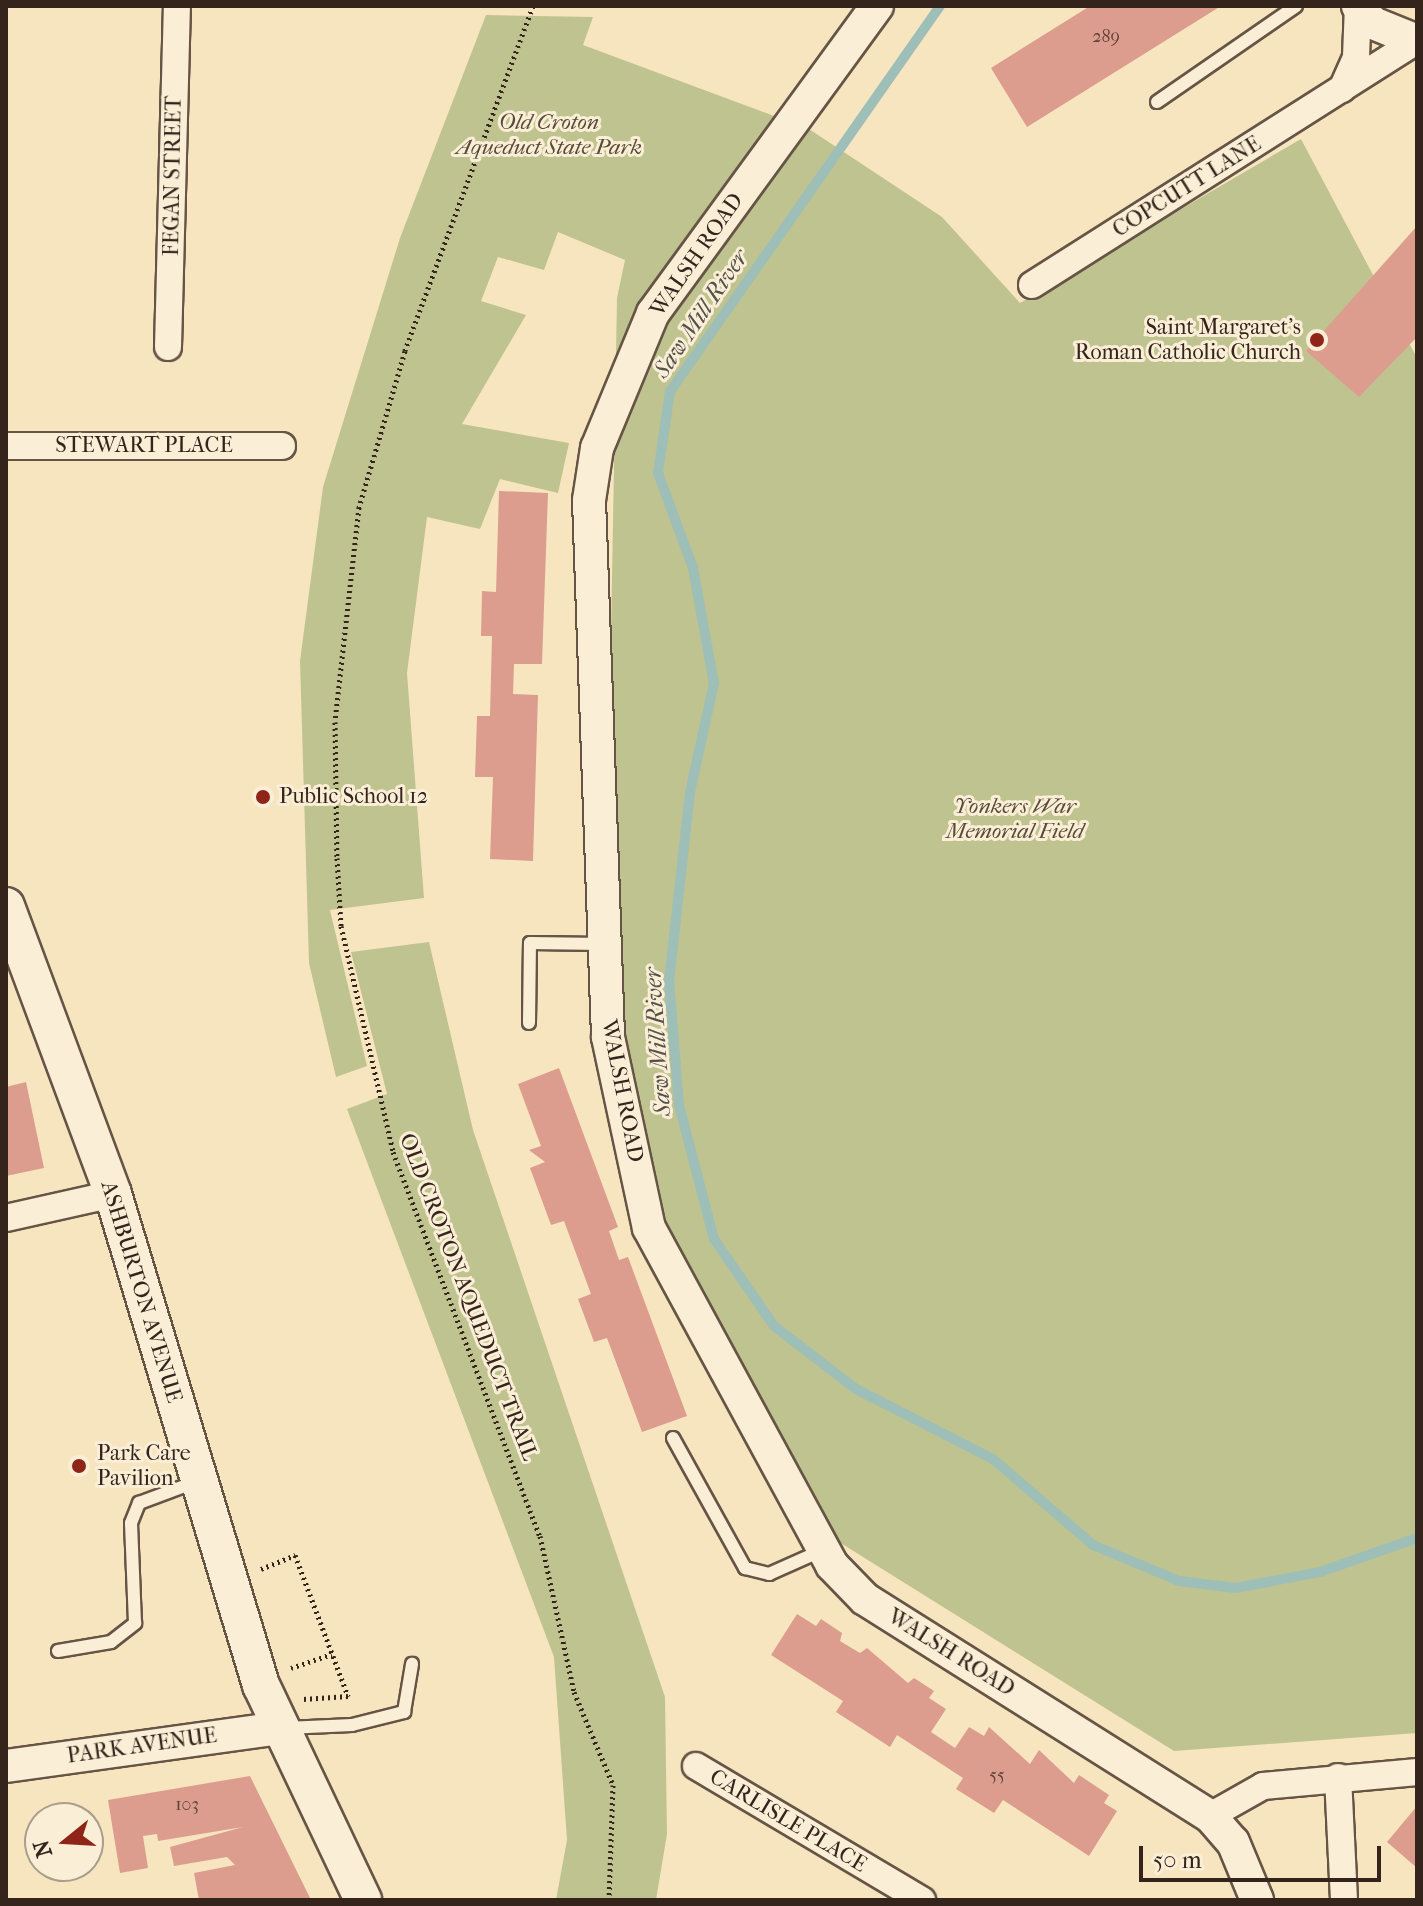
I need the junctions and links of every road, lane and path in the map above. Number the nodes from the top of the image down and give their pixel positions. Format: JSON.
{"nodes":[{"id":1,"x":177,"y":6,"type":"edge"},
{"id":2,"x":533,"y":6,"type":"edge"},
{"id":3,"x":877,"y":6,"type":"edge"},
{"id":4,"x":1296,"y":6,"type":"edge"},
{"id":5,"x":1358,"y":6,"type":"edge"},
{"id":6,"x":1416,"y":42,"type":"edge"},
{"id":7,"x":1342,"y":89,"type":"junction"},
{"id":8,"x":1157,"y":102,"type":"dead end"},
{"id":9,"x":1032,"y":285,"type":"dead end"},
{"id":10,"x":168,"y":347,"type":"dead end"},
{"id":11,"x":6,"y":446,"type":"edge"},
{"id":12,"x":282,"y":446,"type":"dead end"},
{"id":13,"x":6,"y":906,"type":"edge"},
{"id":14,"x":12,"y":944,"type":"edge"},
{"id":15,"x":603,"y":944,"type":"junction"},
{"id":16,"x":529,"y":1023,"type":"dead end"},
{"id":17,"x":113,"y":1194,"type":"junction"},
{"id":18,"x":6,"y":1218,"type":"edge"},
{"id":19,"x":673,"y":1438,"type":"dead end"},
{"id":20,"x":199,"y":1481,"type":"junction"},
{"id":21,"x":823,"y":1550,"type":"junction"},
{"id":22,"x":254,"y":1571,"type":"dead end"},
{"id":23,"x":58,"y":1651,"type":"dead end"},
{"id":24,"x":332,"y":1654,"type":"junction"},
{"id":25,"x":412,"y":1664,"type":"dead end"},
{"id":26,"x":285,"y":1670,"type":"dead end"},
{"id":27,"x":286,"y":1713,"type":"junction"},
{"id":28,"x":6,"y":1766,"type":"edge"},
{"id":29,"x":696,"y":1766,"type":"dead end"},
{"id":30,"x":1417,"y":1772,"type":"edge"},
{"id":31,"x":1338,"y":1777,"type":"junction"},
{"id":32,"x":1210,"y":1816,"type":"junction"},
{"id":33,"x":363,"y":1900,"type":"edge"},
{"id":34,"x":609,"y":1900,"type":"edge"},
{"id":35,"x":922,"y":1900,"type":"edge"},
{"id":36,"x":1257,"y":1900,"type":"edge"},
{"id":37,"x":1344,"y":1900,"type":"edge"}],
"edges":[{"from":1,"to":10,"type":"street","name":"FEGAN STREET"},
{"from":2,"to":34,"type":"path","name":"OLD CROTON AQUEDUCT TRAIL"},
{"from":3,"to":15,"type":"street","name":"WALSH ROAD"},
{"from":4,"to":8,"type":"lane"},
{"from":5,"to":6,"type":"street"},
{"from":5,"to":7,"type":"street"},
{"from":6,"to":7,"type":"street","name":"COPCUTT LANE"},
{"from":7,"to":9,"type":"street","name":"COPCUTT LANE"},
{"from":11,"to":12,"type":"street","name":"STEWART PLACE"},
{"from":13,"to":14,"type":"main road","name":"ASHBURTON AVENUE"},
{"from":14,"to":17,"type":"main road","name":"ASHBURTON AVENUE"},
{"from":15,"to":16,"type":"lane"},
{"from":15,"to":21,"type":"street","name":"WALSH ROAD"},
{"from":17,"to":18,"type":"street"},
{"from":17,"to":20,"type":"main road","name":"ASHBURTON AVENUE"},
{"from":19,"to":21,"type":"lane"},
{"from":20,"to":23,"type":"lane"},
{"from":20,"to":27,"type":"main road","name":"ASHBURTON AVENUE"},
{"from":21,"to":32,"type":"street","name":"WALSH ROAD"},
{"from":22,"to":24,"type":"path"},
{"from":24,"to":26,"type":"path"},
{"from":24,"to":27,"type":"path"},
{"from":25,"to":27,"type":"lane"},
{"from":27,"to":28,"type":"street","name":"PARK AVENUE"},
{"from":27,"to":33,"type":"main road","name":"ASHBURTON AVENUE"},
{"from":29,"to":35,"type":"street","name":"CARLISLE PLACE"},
{"from":30,"to":31,"type":"street"},
{"from":31,"to":32,"type":"street"},
{"from":31,"to":37,"type":"street"},
{"from":32,"to":36,"type":"street","name":"WALSH ROAD"}]}
